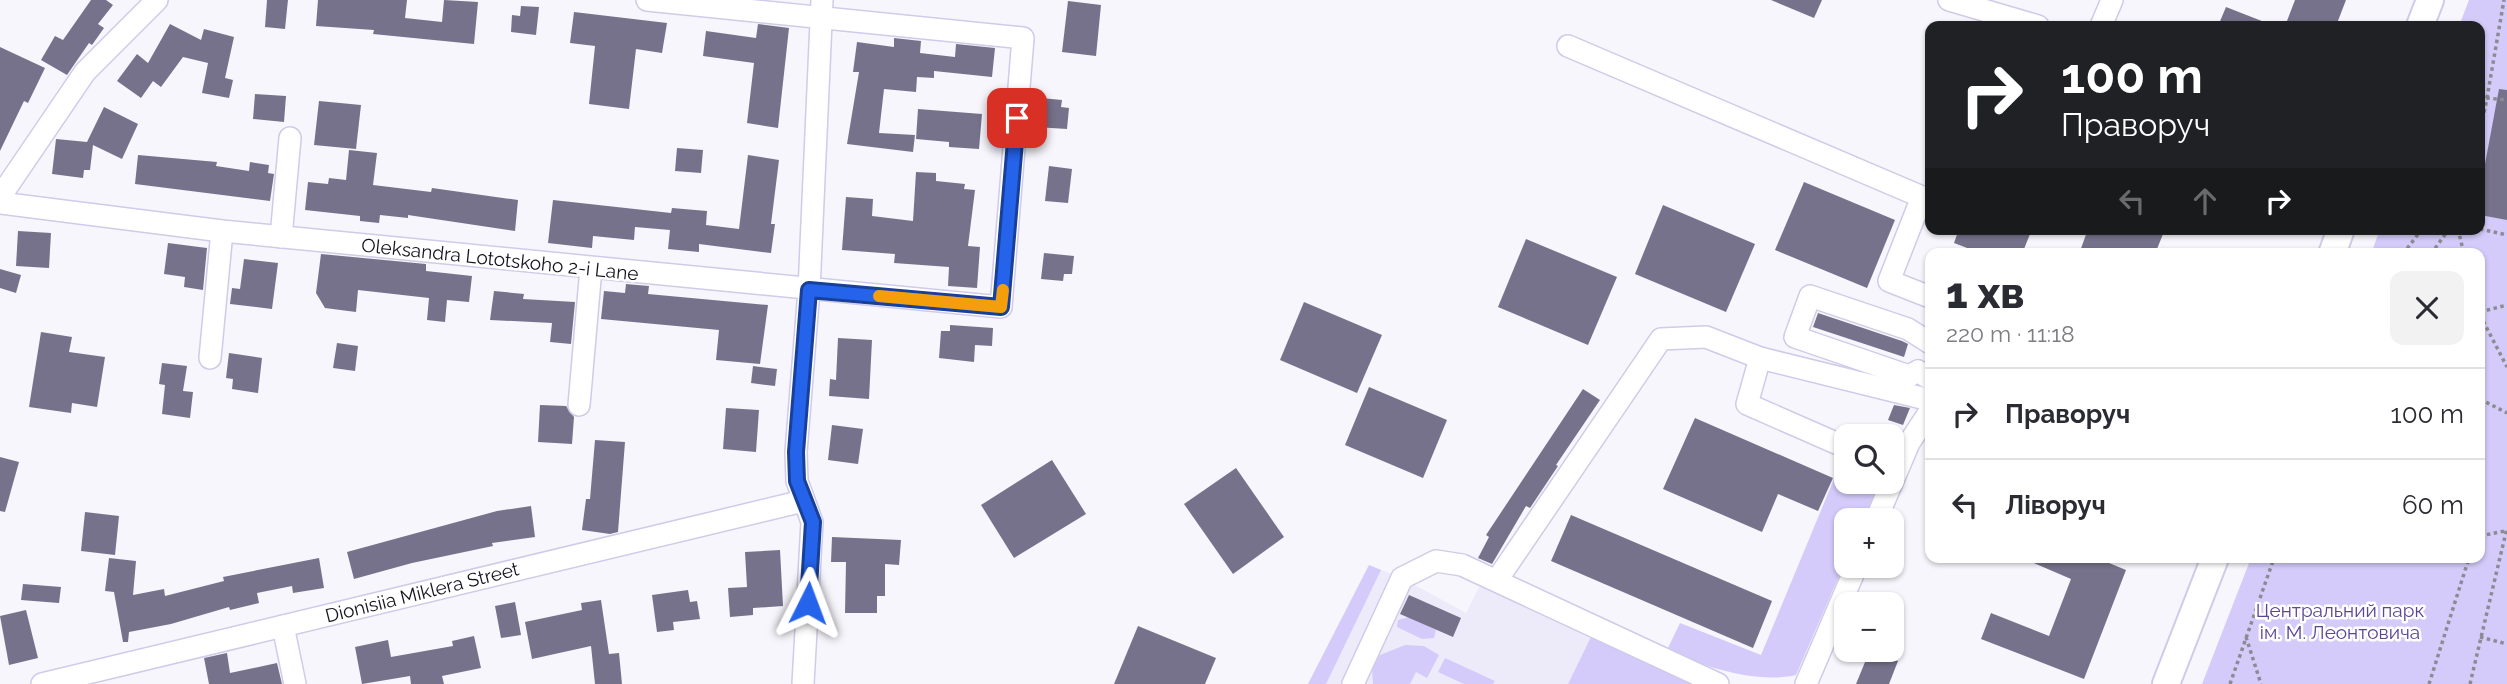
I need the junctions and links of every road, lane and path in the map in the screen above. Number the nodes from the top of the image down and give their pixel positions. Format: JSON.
{"nodes":[{"id":1,"x":158,"y":0,"type":"edge"},
{"id":2,"x":647,"y":0,"type":"edge"},
{"id":3,"x":1949,"y":0,"type":"edge"},
{"id":4,"x":2112,"y":0,"type":"edge"},
{"id":5,"x":2430,"y":0,"type":"edge"},
{"id":6,"x":2504,"y":0,"type":"edge"},
{"id":7,"x":822,"y":10,"type":"edge"},
{"id":8,"x":2021,"y":21,"type":"edge"},
{"id":9,"x":2103,"y":21,"type":"edge"},
{"id":10,"x":2422,"y":21,"type":"edge"},
{"id":11,"x":1568,"y":46,"type":"dead end"},
{"id":12,"x":2487,"y":98,"type":"junction"},
{"id":13,"x":2507,"y":100,"type":"edge"},
{"id":14,"x":2485,"y":108,"type":"edge"},
{"id":15,"x":290,"y":138,"type":"dead end"},
{"id":16,"x":0,"y":200,"type":"edge"},
{"id":17,"x":222,"y":230,"type":"junction"},
{"id":18,"x":2485,"y":230,"type":"edge"},
{"id":19,"x":2507,"y":235,"type":"edge"},
{"id":20,"x":281,"y":237,"type":"junction"},
{"id":21,"x":591,"y":268,"type":"junction"},
{"id":22,"x":809,"y":290,"type":"junction"},
{"id":23,"x":1925,"y":295,"type":"edge"},
{"id":24,"x":2507,"y":304,"type":"edge"},
{"id":25,"x":2485,"y":312,"type":"edge"},
{"id":26,"x":2485,"y":324,"type":"edge"},
{"id":27,"x":1925,"y":340,"type":"edge"},
{"id":28,"x":1760,"y":358,"type":"junction"},
{"id":29,"x":210,"y":359,"type":"dead end"},
{"id":30,"x":2507,"y":368,"type":"edge"},
{"id":31,"x":1925,"y":376,"type":"edge"},
{"id":32,"x":1925,"y":399,"type":"edge"},
{"id":33,"x":2485,"y":402,"type":"edge"},
{"id":34,"x":579,"y":405,"type":"dead end"},
{"id":35,"x":2507,"y":413,"type":"edge"},
{"id":36,"x":1925,"y":419,"type":"edge"},
{"id":37,"x":1834,"y":442,"type":"edge"},
{"id":38,"x":803,"y":501,"type":"junction"},
{"id":39,"x":1881,"y":508,"type":"edge"},
{"id":40,"x":2507,"y":530,"type":"edge"},
{"id":41,"x":2485,"y":535,"type":"edge"},
{"id":42,"x":2207,"y":563,"type":"edge"},
{"id":43,"x":2272,"y":563,"type":"edge"},
{"id":44,"x":2467,"y":563,"type":"edge"},
{"id":45,"x":1851,"y":578,"type":"edge"},
{"id":46,"x":1497,"y":580,"type":"junction"},
{"id":47,"x":283,"y":626,"type":"junction"},
{"id":48,"x":2246,"y":637,"type":"junction"},
{"id":49,"x":2480,"y":637,"type":"junction"},
{"id":50,"x":2507,"y":644,"type":"edge"},
{"id":51,"x":42,"y":684,"type":"edge"},
{"id":52,"x":295,"y":684,"type":"edge"},
{"id":53,"x":803,"y":684,"type":"edge"},
{"id":54,"x":1353,"y":684,"type":"edge"},
{"id":55,"x":1718,"y":684,"type":"edge"},
{"id":56,"x":1806,"y":684,"type":"edge"},
{"id":57,"x":2166,"y":684,"type":"edge"},
{"id":58,"x":2230,"y":684,"type":"edge"},
{"id":59,"x":2261,"y":684,"type":"edge"},
{"id":60,"x":2429,"y":684,"type":"edge"},
{"id":61,"x":2470,"y":684,"type":"edge"}],
"edges":[{"from":1,"to":16,"type":"street"},
{"from":2,"to":7,"type":"street"},
{"from":3,"to":8,"type":"street"},
{"from":4,"to":9,"type":"street"},
{"from":5,"to":10,"type":"main road"},
{"from":6,"to":12,"type":"path"},
{"from":7,"to":22,"type":"street"},
{"from":7,"to":22,"type":"street","name":"Oleksandra Lototskoho 2-i Lane"},
{"from":11,"to":23,"type":"street"},
{"from":12,"to":13,"type":"path"},
{"from":12,"to":14,"type":"path"},
{"from":15,"to":20,"type":"street"},
{"from":16,"to":17,"type":"street","name":"Oleksandra Lototskoho 2-i Lane"},
{"from":17,"to":20,"type":"street","name":"Oleksandra Lototskoho 2-i Lane"},
{"from":17,"to":29,"type":"street"},
{"from":18,"to":19,"type":"path"},
{"from":20,"to":21,"type":"street","name":"Oleksandra Lototskoho 2-i Lane"},
{"from":21,"to":22,"type":"street","name":"Oleksandra Lototskoho 2-i Lane"},
{"from":21,"to":34,"type":"street"},
{"from":22,"to":38,"type":"street"},
{"from":24,"to":25,"type":"path"},
{"from":26,"to":30,"type":"path"},
{"from":27,"to":31,"type":"street"},
{"from":28,"to":32,"type":"street"},
{"from":28,"to":37,"type":"street"},
{"from":28,"to":46,"type":"street"},
{"from":33,"to":35,"type":"path"},
{"from":36,"to":39,"type":"street"},
{"from":38,"to":47,"type":"street","name":"Dionisiia Miklera Street"},
{"from":38,"to":53,"type":"street"},
{"from":40,"to":41,"type":"path"},
{"from":40,"to":49,"type":"path"},
{"from":42,"to":57,"type":"main road"},
{"from":43,"to":48,"type":"path"},
{"from":44,"to":60,"type":"path"},
{"from":45,"to":56,"type":"street"},
{"from":46,"to":54,"type":"street"},
{"from":46,"to":55,"type":"street"},
{"from":47,"to":51,"type":"street","name":"Dionisiia Miklera Street"},
{"from":47,"to":52,"type":"street"},
{"from":48,"to":58,"type":"path"},
{"from":48,"to":59,"type":"path"},
{"from":49,"to":50,"type":"path"},
{"from":49,"to":61,"type":"path"}]}
